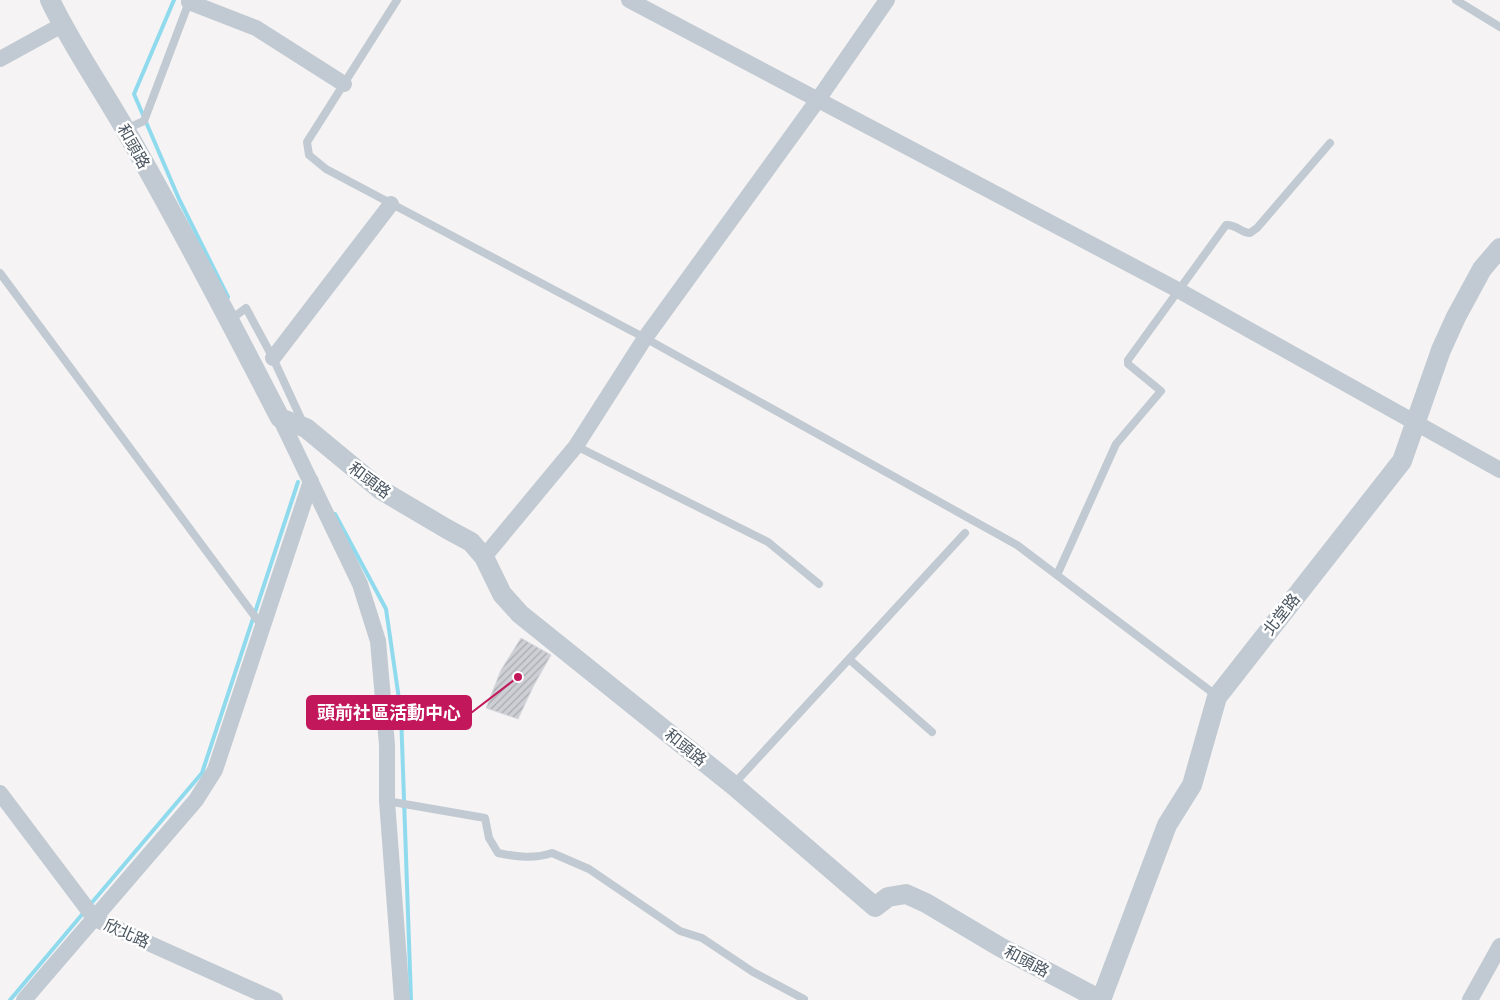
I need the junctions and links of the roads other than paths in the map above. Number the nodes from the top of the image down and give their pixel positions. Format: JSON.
{"nodes":[{"id":1,"x":50,"y":0,"type":"edge"},
{"id":2,"x":397,"y":0,"type":"edge"},
{"id":3,"x":629,"y":0,"type":"edge"},
{"id":4,"x":887,"y":0,"type":"edge"},
{"id":5,"x":1456,"y":0,"type":"edge"},
{"id":6,"x":190,"y":1,"type":"edge"},
{"id":7,"x":62,"y":25,"type":"junction"},
{"id":8,"x":1500,"y":27,"type":"edge"},
{"id":9,"x":0,"y":59,"type":"edge"},
{"id":10,"x":344,"y":84,"type":"junction"},
{"id":11,"x":817,"y":101,"type":"junction"},
{"id":12,"x":126,"y":130,"type":"junction"},
{"id":13,"x":1330,"y":143,"type":"dead end"},
{"id":14,"x":390,"y":204,"type":"junction"},
{"id":15,"x":1500,"y":248,"type":"edge"},
{"id":16,"x":0,"y":273,"type":"edge"},
{"id":17,"x":1178,"y":290,"type":"junction"},
{"id":18,"x":230,"y":320,"type":"junction"},
{"id":19,"x":645,"y":338,"type":"junction"},
{"id":20,"x":273,"y":358,"type":"junction"},
{"id":21,"x":280,"y":418,"type":"junction"},
{"id":22,"x":1415,"y":423,"type":"junction"},
{"id":23,"x":306,"y":428,"type":"junction"},
{"id":24,"x":576,"y":446,"type":"junction"},
{"id":25,"x":1500,"y":470,"type":"edge"},
{"id":26,"x":311,"y":481,"type":"junction"},
{"id":27,"x":965,"y":533,"type":"dead end"},
{"id":28,"x":484,"y":557,"type":"junction"},
{"id":29,"x":1057,"y":574,"type":"junction"},
{"id":30,"x":819,"y":584,"type":"dead end"},
{"id":31,"x":263,"y":628,"type":"junction"},
{"id":32,"x":850,"y":660,"type":"junction"},
{"id":33,"x":1218,"y":697,"type":"junction"},
{"id":34,"x":932,"y":732,"type":"dead end"},
{"id":35,"x":733,"y":785,"type":"junction"},
{"id":36,"x":0,"y":793,"type":"edge"},
{"id":37,"x":387,"y":801,"type":"junction"},
{"id":38,"x":95,"y":919,"type":"junction"},
{"id":39,"x":1500,"y":946,"type":"edge"},
{"id":40,"x":24,"y":1000,"type":"edge"},
{"id":41,"x":275,"y":1000,"type":"edge"},
{"id":42,"x":402,"y":1000,"type":"edge"},
{"id":43,"x":803,"y":1000,"type":"edge"},
{"id":44,"x":1101,"y":1000,"type":"edge"},
{"id":45,"x":1470,"y":1000,"type":"edge"}],
"edges":[{"from":1,"to":7,"type":"street","name":"和頭路"},
{"from":2,"to":10,"type":"lane"},
{"from":3,"to":11,"type":"street"},
{"from":4,"to":11,"type":"street"},
{"from":5,"to":8,"type":"lane"},
{"from":6,"to":10,"type":"street"},
{"from":6,"to":12,"type":"lane"},
{"from":7,"to":9,"type":"street"},
{"from":7,"to":12,"type":"street","name":"和頭路"},
{"from":10,"to":14,"type":"lane"},
{"from":11,"to":17,"type":"street"},
{"from":11,"to":19,"type":"street"},
{"from":12,"to":18,"type":"street","name":"和頭路"},
{"from":13,"to":17,"type":"lane"},
{"from":14,"to":19,"type":"lane"},
{"from":14,"to":20,"type":"street"},
{"from":15,"to":22,"type":"street","name":"北堂路"},
{"from":16,"to":31,"type":"lane"},
{"from":17,"to":22,"type":"street"},
{"from":17,"to":29,"type":"lane"},
{"from":18,"to":20,"type":"lane","name":"和頭路"},
{"from":18,"to":21,"type":"street","name":"和頭路"},
{"from":19,"to":24,"type":"street"},
{"from":19,"to":29,"type":"lane"},
{"from":20,"to":23,"type":"lane","name":"和頭路"},
{"from":21,"to":23,"type":"street","name":"和頭路"},
{"from":21,"to":26,"type":"street"},
{"from":22,"to":25,"type":"street"},
{"from":22,"to":33,"type":"street","name":"北堂路"},
{"from":23,"to":28,"type":"street","name":"和頭路"},
{"from":24,"to":28,"type":"street"},
{"from":24,"to":30,"type":"lane"},
{"from":26,"to":31,"type":"street"},
{"from":26,"to":37,"type":"street"},
{"from":27,"to":32,"type":"lane"},
{"from":28,"to":35,"type":"street","name":"和頭路"},
{"from":29,"to":33,"type":"lane"},
{"from":31,"to":38,"type":"street"},
{"from":32,"to":34,"type":"lane"},
{"from":32,"to":35,"type":"lane"},
{"from":33,"to":44,"type":"street","name":"北堂路"},
{"from":35,"to":44,"type":"street","name":"和頭路"},
{"from":36,"to":38,"type":"street","name":"欣北路"},
{"from":37,"to":42,"type":"street"},
{"from":37,"to":43,"type":"lane"},
{"from":38,"to":40,"type":"street"},
{"from":38,"to":41,"type":"street","name":"欣北路"},
{"from":39,"to":45,"type":"street"}]}
